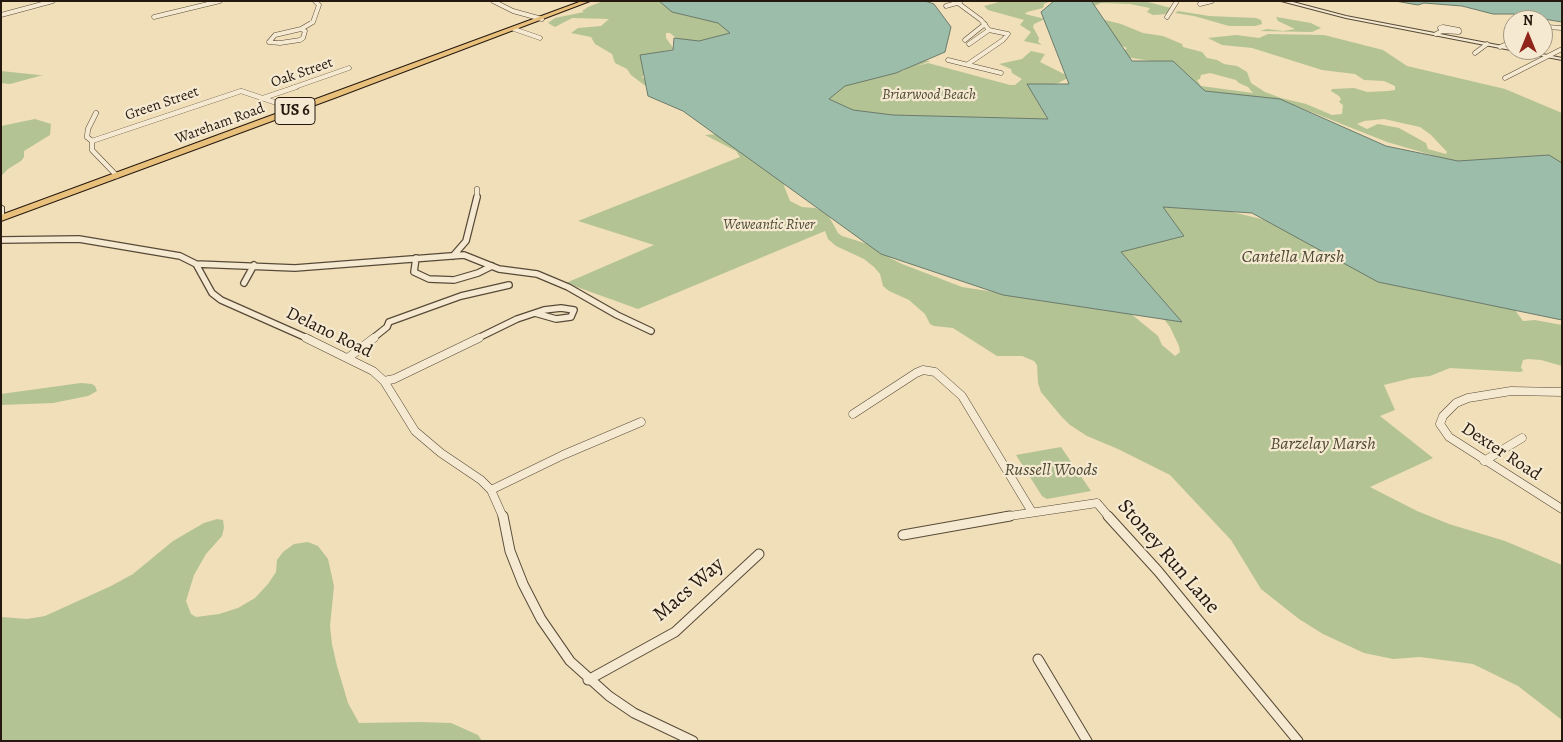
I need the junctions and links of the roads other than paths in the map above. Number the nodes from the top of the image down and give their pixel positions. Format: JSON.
{"nodes":[{"id":1,"x":53,"y":1,"type":"edge"},
{"id":2,"x":220,"y":1,"type":"edge"},
{"id":3,"x":315,"y":1,"type":"edge"},
{"id":4,"x":493,"y":1,"type":"edge"},
{"id":5,"x":588,"y":1,"type":"edge"},
{"id":6,"x":963,"y":1,"type":"edge"},
{"id":7,"x":1177,"y":1,"type":"edge"},
{"id":8,"x":1212,"y":1,"type":"edge"},
{"id":9,"x":1283,"y":1,"type":"edge"},
{"id":10,"x":958,"y":3,"type":"junction"},
{"id":11,"x":1200,"y":4,"type":"dead end"},
{"id":12,"x":946,"y":6,"type":"dead end"},
{"id":13,"x":1,"y":15,"type":"edge"},
{"id":14,"x":1167,"y":17,"type":"dead end"},
{"id":15,"x":154,"y":18,"type":"dead end"},
{"id":16,"x":542,"y":19,"type":"junction"},
{"id":17,"x":985,"y":24,"type":"junction"},
{"id":18,"x":301,"y":29,"type":"junction"},
{"id":19,"x":514,"y":29,"type":"junction"},
{"id":20,"x":989,"y":30,"type":"junction"},
{"id":21,"x":1442,"y":31,"type":"dead end"},
{"id":22,"x":1436,"y":34,"type":"junction"},
{"id":23,"x":540,"y":38,"type":"dead end"},
{"id":24,"x":965,"y":40,"type":"dead end"},
{"id":25,"x":969,"y":44,"type":"dead end"},
{"id":26,"x":1487,"y":44,"type":"junction"},
{"id":27,"x":1503,"y":46,"type":"edge"},
{"id":28,"x":1500,"y":47,"type":"junction"},
{"id":29,"x":1503,"y":48,"type":"edge"},
{"id":30,"x":1475,"y":53,"type":"dead end"},
{"id":31,"x":948,"y":60,"type":"dead end"},
{"id":32,"x":1539,"y":60,"type":"edge"},
{"id":33,"x":968,"y":64,"type":"junction"},
{"id":34,"x":349,"y":68,"type":"dead end"},
{"id":35,"x":1001,"y":73,"type":"dead end"},
{"id":36,"x":1505,"y":78,"type":"dead end"},
{"id":37,"x":263,"y":98,"type":"junction"},
{"id":38,"x":298,"y":110,"type":"junction"},
{"id":39,"x":96,"y":113,"type":"dead end"},
{"id":40,"x":92,"y":141,"type":"junction"},
{"id":41,"x":117,"y":176,"type":"junction"},
{"id":42,"x":477,"y":190,"type":"dead end"},
{"id":43,"x":1,"y":207,"type":"edge"},
{"id":44,"x":2,"y":218,"type":"edge"},
{"id":45,"x":1,"y":240,"type":"edge"},
{"id":46,"x":453,"y":256,"type":"junction"},
{"id":47,"x":416,"y":258,"type":"junction"},
{"id":48,"x":196,"y":264,"type":"junction"},
{"id":49,"x":254,"y":265,"type":"junction"},
{"id":50,"x":492,"y":266,"type":"junction"},
{"id":51,"x":244,"y":283,"type":"dead end"},
{"id":52,"x":509,"y":285,"type":"dead end"},
{"id":53,"x":535,"y":313,"type":"junction"},
{"id":54,"x":651,"y":331,"type":"dead end"},
{"id":55,"x":348,"y":358,"type":"junction"},
{"id":56,"x":384,"y":381,"type":"junction"},
{"id":57,"x":1562,"y":392,"type":"edge"},
{"id":58,"x":853,"y":414,"type":"dead end"},
{"id":59,"x":641,"y":422,"type":"dead end"},
{"id":60,"x":1522,"y":438,"type":"dead end"},
{"id":61,"x":1484,"y":461,"type":"junction"},
{"id":62,"x":491,"y":490,"type":"junction"},
{"id":63,"x":1562,"y":509,"type":"edge"},
{"id":64,"x":1032,"y":512,"type":"junction"},
{"id":65,"x":903,"y":535,"type":"dead end"},
{"id":66,"x":759,"y":554,"type":"dead end"},
{"id":67,"x":1038,"y":659,"type":"dead end"},
{"id":68,"x":588,"y":680,"type":"junction"},
{"id":69,"x":693,"y":741,"type":"edge"},
{"id":70,"x":1087,"y":741,"type":"edge"},
{"id":71,"x":1298,"y":741,"type":"edge"}],
"edges":[{"from":1,"to":13,"type":"street"},
{"from":2,"to":15,"type":"street"},
{"from":3,"to":18,"type":"street"},
{"from":4,"to":16,"type":"street"},
{"from":5,"to":16,"type":"main road","name":"Wareham Road","number":"US 6"},
{"from":6,"to":10,"type":"street"},
{"from":7,"to":14,"type":"street"},
{"from":8,"to":11,"type":"street"},
{"from":9,"to":22,"type":"street"},
{"from":10,"to":12,"type":"street"},
{"from":10,"to":17,"type":"street"},
{"from":16,"to":19,"type":"main road","name":"Wareham Road","number":"US 6"},
{"from":17,"to":20,"type":"street"},
{"from":17,"to":24,"type":"street"},
{"from":18,"to":18,"type":"street"},
{"from":19,"to":23,"type":"street"},
{"from":19,"to":38,"type":"main road","name":"Wareham Road","number":"US 6"},
{"from":20,"to":25,"type":"street"},
{"from":20,"to":33,"type":"street"},
{"from":21,"to":22,"type":"street"},
{"from":22,"to":26,"type":"street"},
{"from":26,"to":28,"type":"street"},
{"from":26,"to":30,"type":"street"},
{"from":27,"to":28,"type":"street"},
{"from":28,"to":29,"type":"street"},
{"from":31,"to":33,"type":"street"},
{"from":32,"to":36,"type":"street"},
{"from":33,"to":35,"type":"street"},
{"from":34,"to":37,"type":"street","name":"Oak Street"},
{"from":37,"to":38,"type":"street"},
{"from":37,"to":40,"type":"street","name":"Green Street"},
{"from":38,"to":41,"type":"main road","name":"Wareham Road","number":"US 6"},
{"from":39,"to":40,"type":"street"},
{"from":40,"to":41,"type":"street"},
{"from":41,"to":44,"type":"main road","name":"Wareham Road","number":"US 6"},
{"from":42,"to":46,"type":"street"},
{"from":43,"to":44,"type":"street"},
{"from":45,"to":48,"type":"street"},
{"from":46,"to":47,"type":"street"},
{"from":46,"to":50,"type":"street"},
{"from":47,"to":49,"type":"street"},
{"from":47,"to":50,"type":"street"},
{"from":48,"to":49,"type":"street"},
{"from":48,"to":55,"type":"street","name":"Delano Road"},
{"from":49,"to":51,"type":"street"},
{"from":50,"to":54,"type":"street"},
{"from":52,"to":55,"type":"street"},
{"from":53,"to":53,"type":"street"},
{"from":53,"to":56,"type":"street"},
{"from":55,"to":56,"type":"street","name":"Delano Road"},
{"from":56,"to":62,"type":"street","name":"Delano Road"},
{"from":57,"to":61,"type":"street","name":"Dexter Road"},
{"from":58,"to":64,"type":"street"},
{"from":59,"to":62,"type":"street"},
{"from":60,"to":61,"type":"street"},
{"from":61,"to":63,"type":"street","name":"Dexter Road"},
{"from":62,"to":68,"type":"street","name":"Delano Road"},
{"from":64,"to":65,"type":"street","name":"Stoney Run Lane"},
{"from":64,"to":71,"type":"street","name":"Stoney Run Lane"},
{"from":66,"to":68,"type":"street","name":"Macs Way"},
{"from":67,"to":70,"type":"street"},
{"from":68,"to":69,"type":"street","name":"Delano Road"}]}
